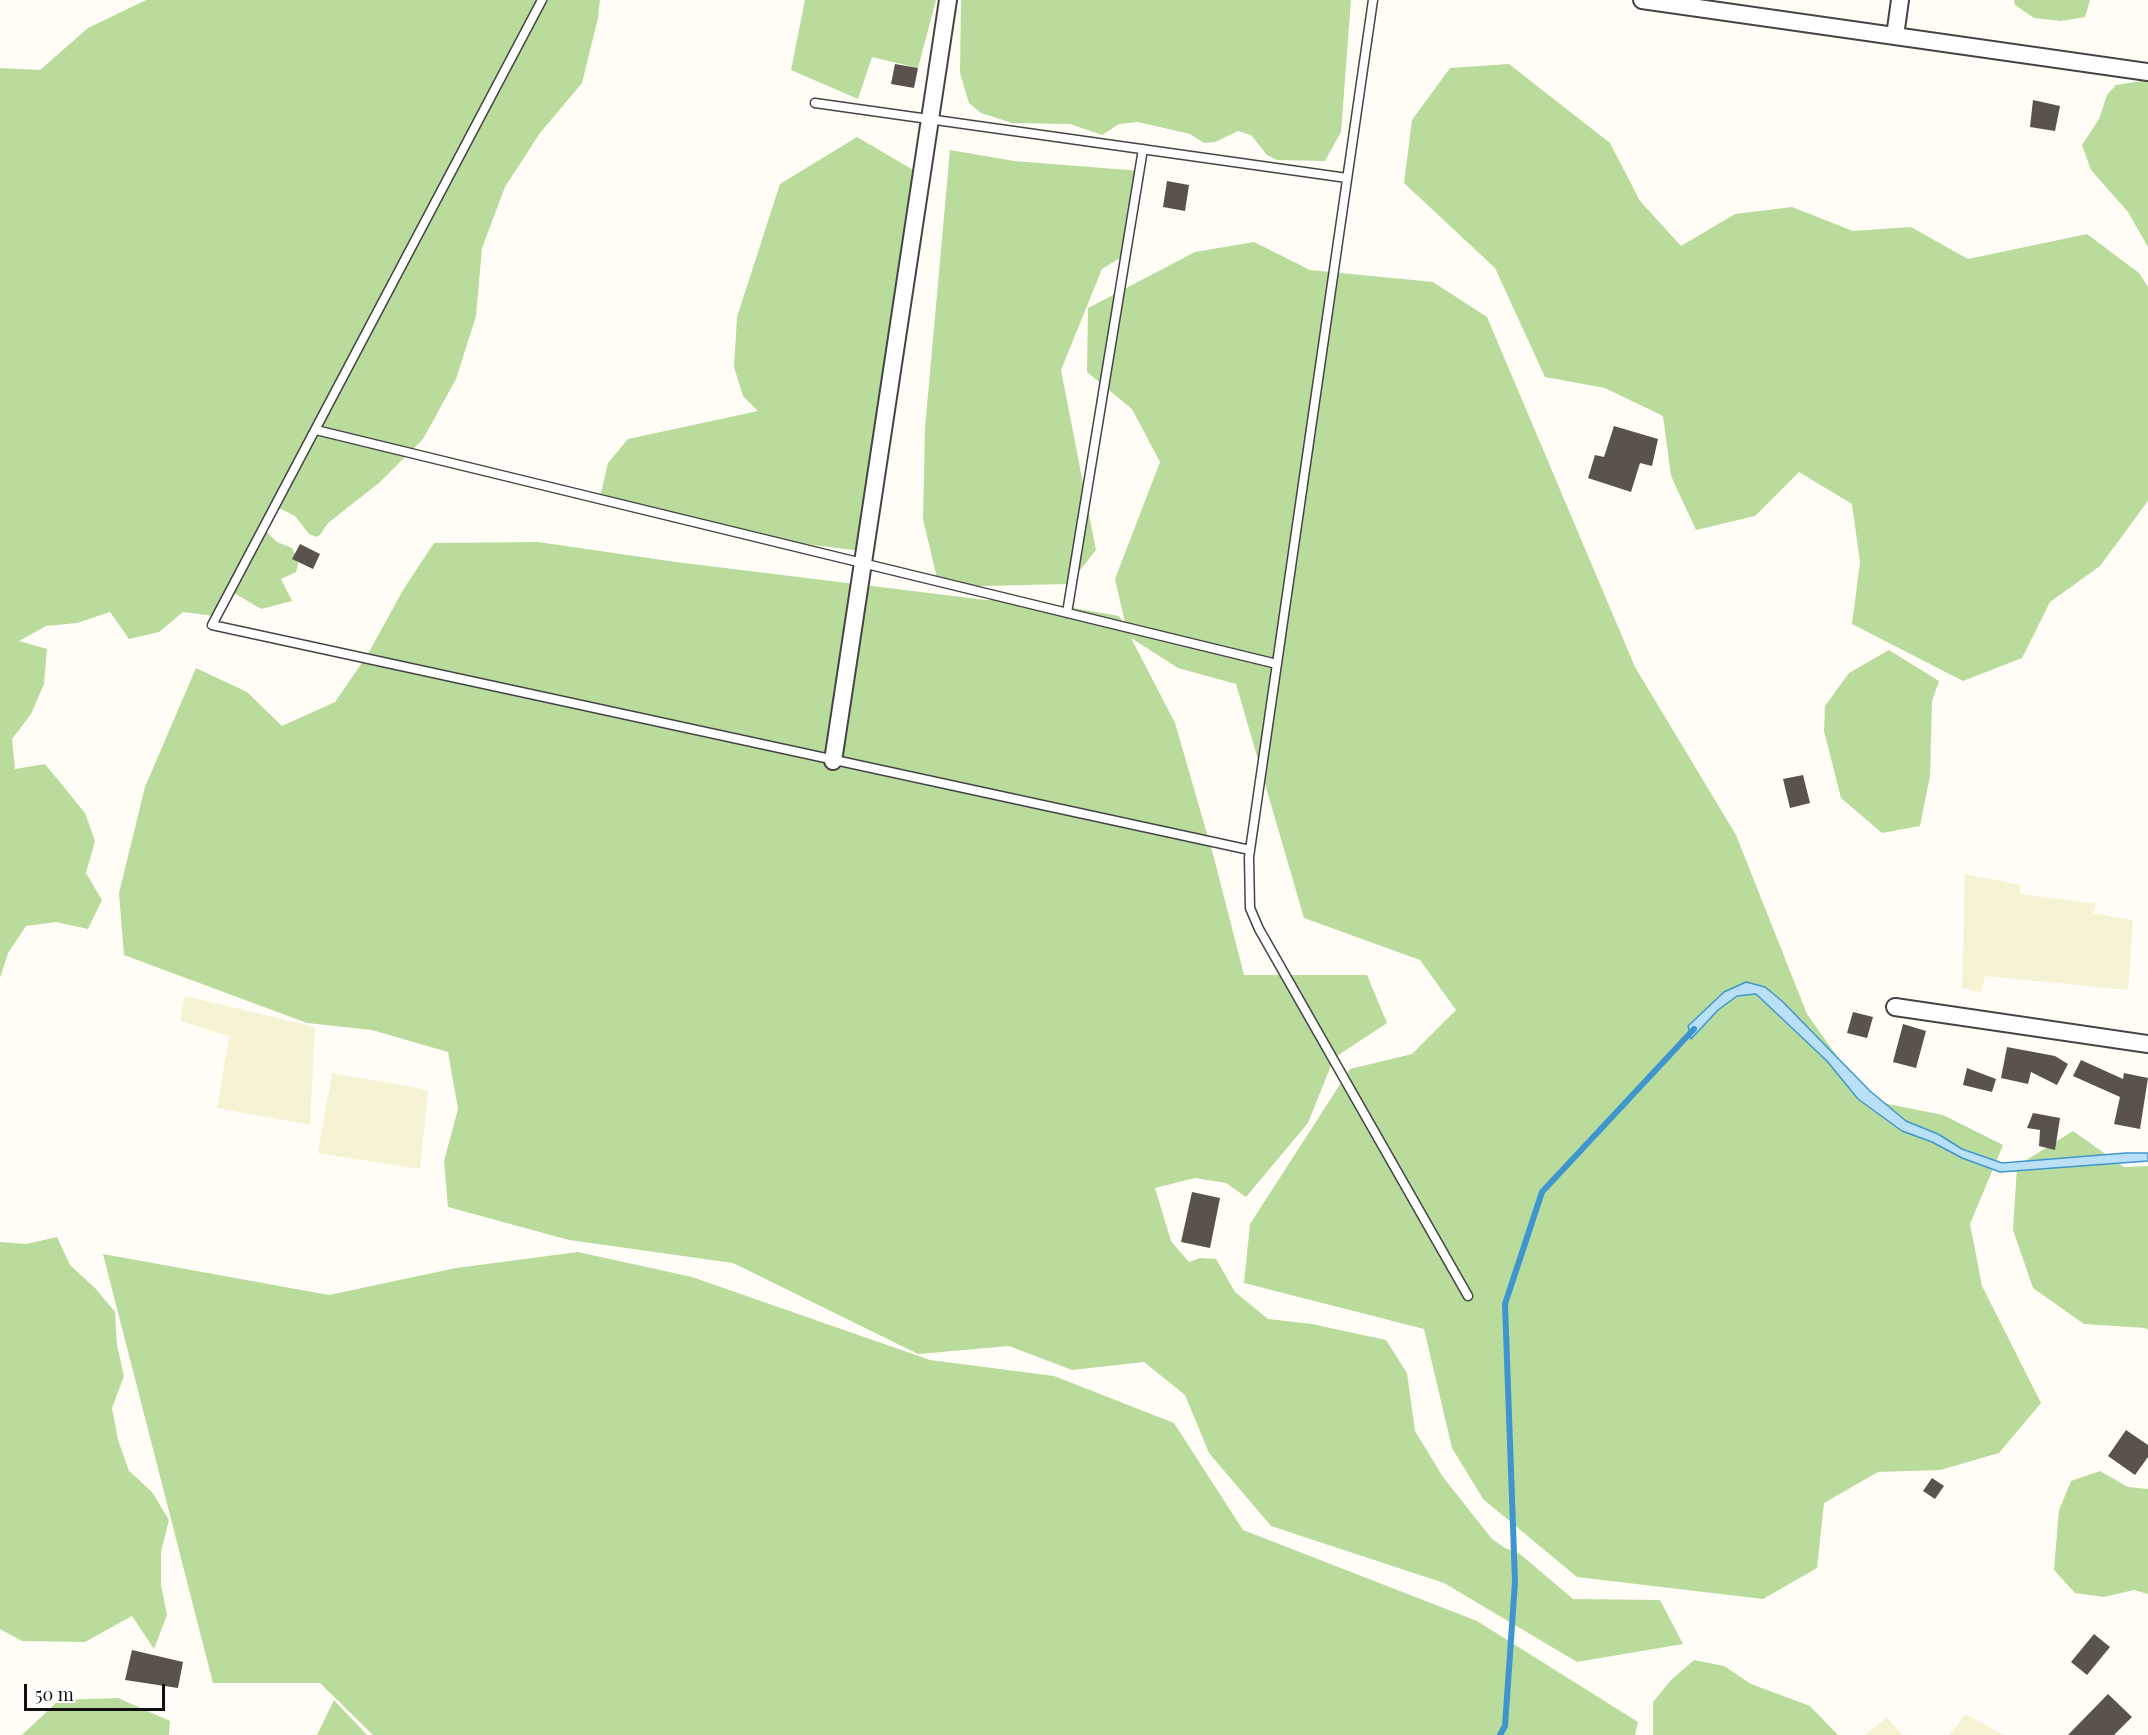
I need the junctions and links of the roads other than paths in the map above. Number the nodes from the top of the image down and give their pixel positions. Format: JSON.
{"nodes":[{"id":1,"x":542,"y":0,"type":"edge"},
{"id":2,"x":948,"y":0,"type":"edge"},
{"id":3,"x":1373,"y":0,"type":"edge"},
{"id":4,"x":1642,"y":0,"type":"edge"},
{"id":5,"x":1900,"y":0,"type":"edge"},
{"id":6,"x":1895,"y":36,"type":"junction"},
{"id":7,"x":2148,"y":72,"type":"edge"},
{"id":8,"x":815,"y":103,"type":"dead end"},
{"id":9,"x":930,"y":119,"type":"junction"},
{"id":10,"x":1143,"y":149,"type":"junction"},
{"id":11,"x":1347,"y":178,"type":"junction"},
{"id":12,"x":316,"y":430,"type":"junction"},
{"id":13,"x":863,"y":564,"type":"junction"},
{"id":14,"x":1067,"y":613,"type":"junction"},
{"id":15,"x":1277,"y":664,"type":"junction"},
{"id":16,"x":833,"y":761,"type":"junction"},
{"id":17,"x":1250,"y":850,"type":"junction"},
{"id":18,"x":1895,"y":1007,"type":"dead end"},
{"id":19,"x":2148,"y":1044,"type":"edge"},
{"id":20,"x":1467,"y":1296,"type":"dead end"}],
"edges":[{"from":1,"to":12,"type":"lane"},
{"from":2,"to":9,"type":"street"},
{"from":3,"to":11,"type":"lane"},
{"from":4,"to":6,"type":"street"},
{"from":5,"to":6,"type":"street"},
{"from":6,"to":7,"type":"street"},
{"from":8,"to":9,"type":"lane"},
{"from":9,"to":10,"type":"lane"},
{"from":9,"to":13,"type":"street"},
{"from":10,"to":11,"type":"lane"},
{"from":10,"to":14,"type":"lane"},
{"from":11,"to":15,"type":"lane"},
{"from":12,"to":13,"type":"lane"},
{"from":12,"to":16,"type":"lane"},
{"from":13,"to":14,"type":"lane"},
{"from":13,"to":16,"type":"street"},
{"from":14,"to":15,"type":"lane"},
{"from":15,"to":17,"type":"lane"},
{"from":16,"to":17,"type":"lane"},
{"from":17,"to":20,"type":"lane"},
{"from":18,"to":19,"type":"street"}]}
